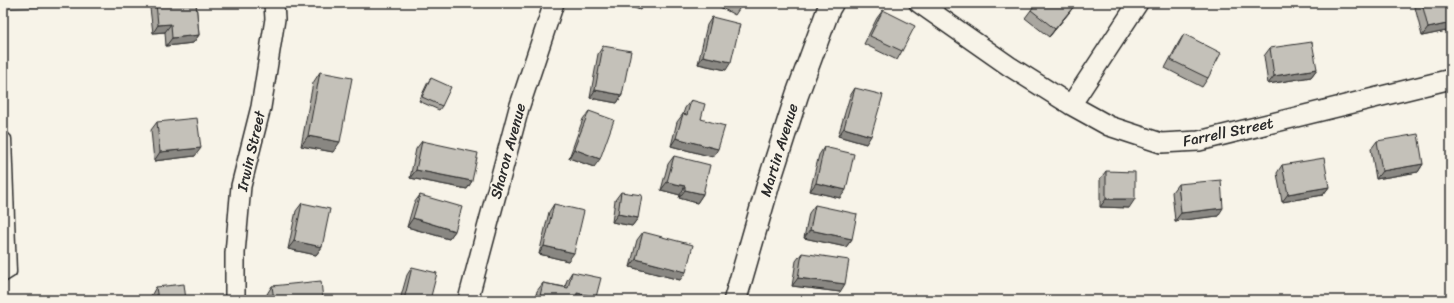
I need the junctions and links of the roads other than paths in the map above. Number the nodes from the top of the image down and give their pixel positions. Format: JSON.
{"nodes":[{"id":1,"x":274,"y":3,"type":"edge"},
{"id":2,"x":554,"y":3,"type":"edge"},
{"id":3,"x":832,"y":3,"type":"edge"},
{"id":4,"x":920,"y":3,"type":"edge"},
{"id":5,"x":1138,"y":3,"type":"edge"},
{"id":6,"x":1451,"y":79,"type":"edge"},
{"id":7,"x":1071,"y":105,"type":"junction"},
{"id":8,"x":3,"y":137,"type":"edge"},
{"id":9,"x":3,"y":277,"type":"edge"},
{"id":10,"x":235,"y":300,"type":"edge"},
{"id":11,"x":468,"y":300,"type":"edge"},
{"id":12,"x":735,"y":300,"type":"edge"}],
"edges":[{"from":1,"to":10,"type":"street","name":"Irwin Street"},
{"from":2,"to":11,"type":"street","name":"Sharon Avenue"},
{"from":3,"to":12,"type":"street","name":"Martin Avenue"},
{"from":4,"to":7,"type":"street","name":"Farrell Street"},
{"from":5,"to":7,"type":"street"},
{"from":6,"to":7,"type":"street","name":"Farrell Street"},
{"from":8,"to":9,"type":"lane"}]}
